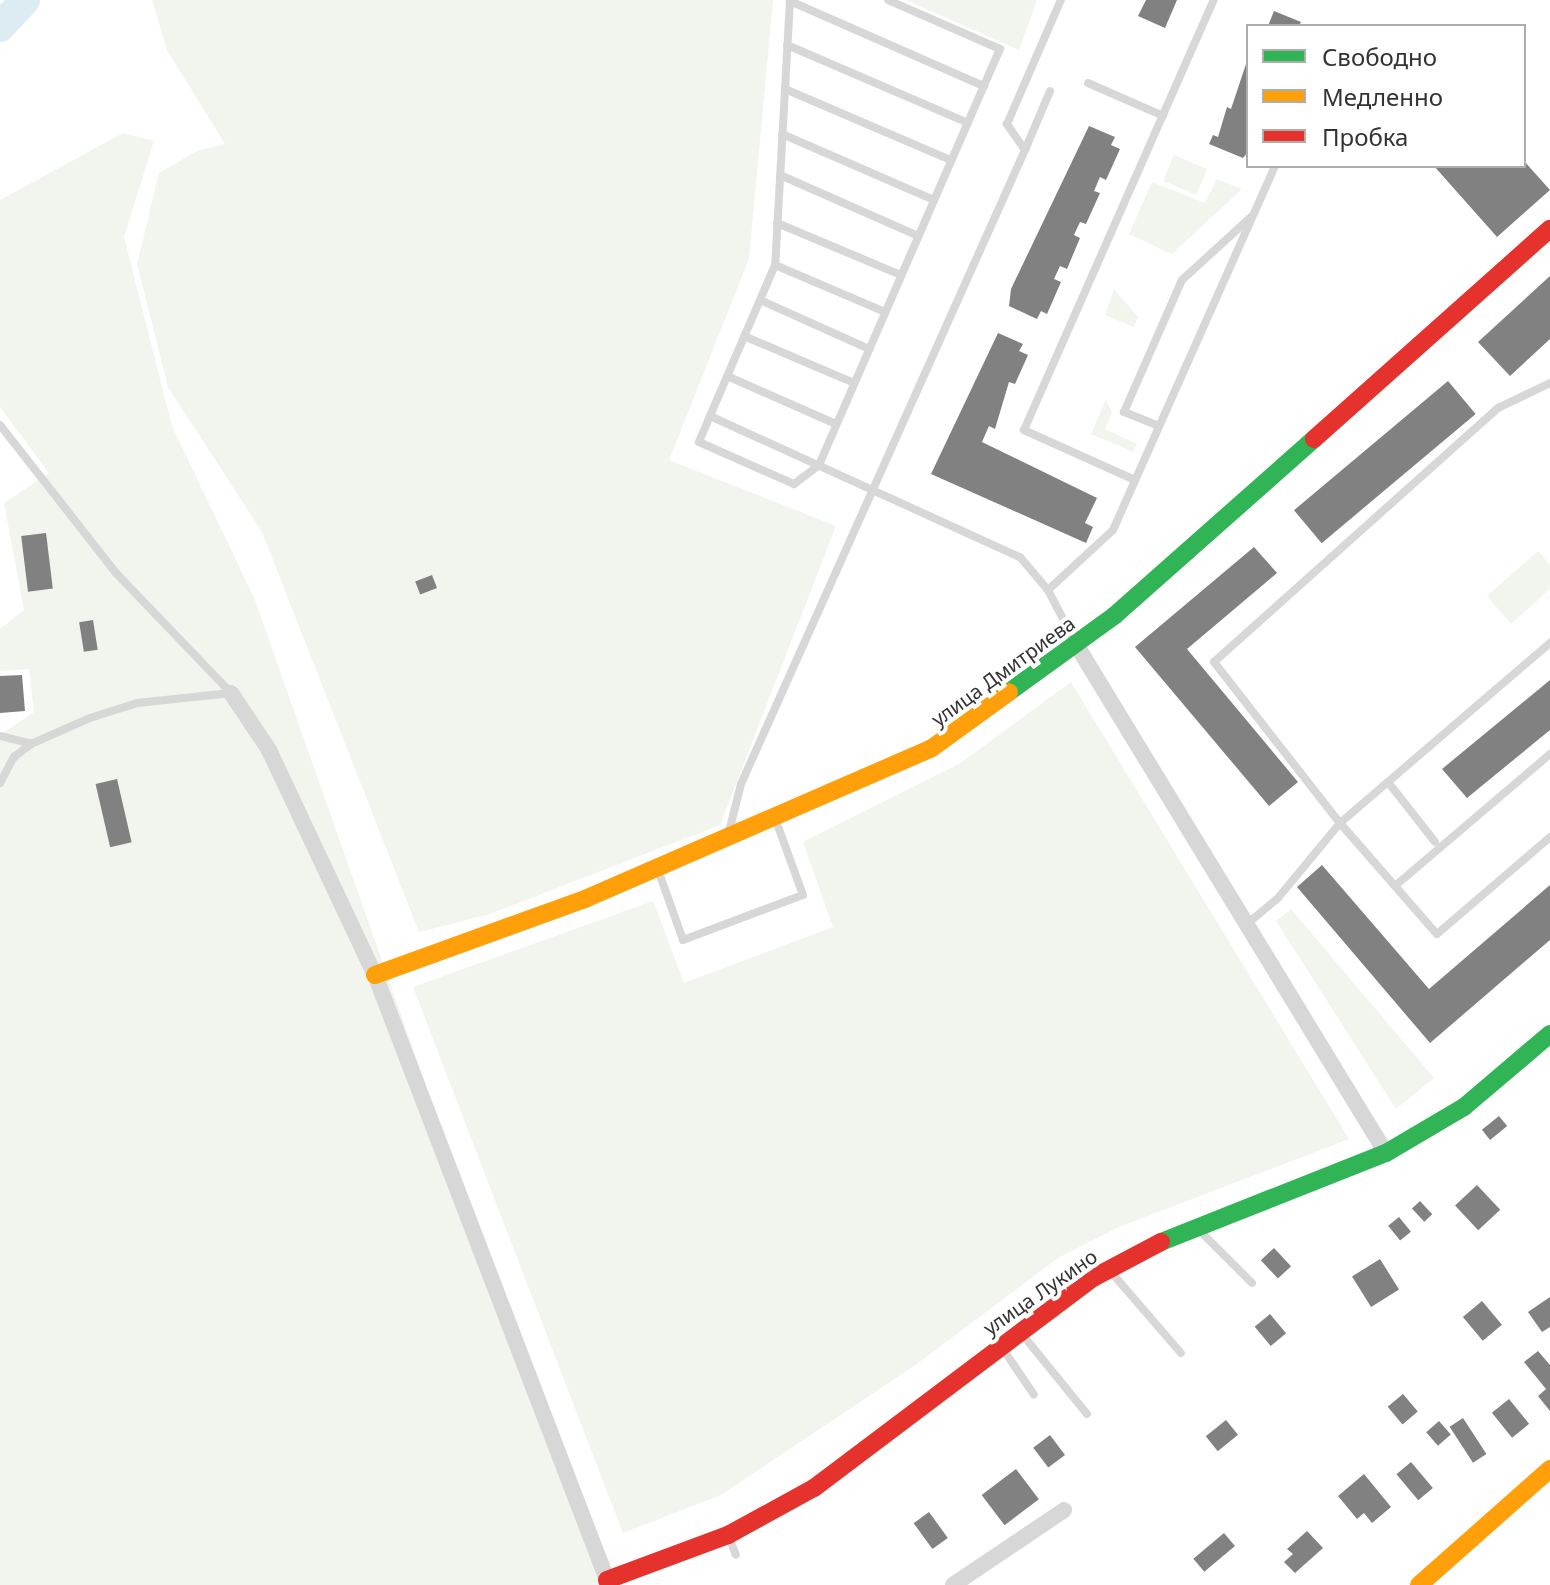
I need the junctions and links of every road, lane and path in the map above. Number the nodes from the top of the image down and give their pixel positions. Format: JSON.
{"nodes":[{"id":1,"x":790,"y":0,"type":"edge"},
{"id":2,"x":888,"y":0,"type":"edge"},
{"id":3,"x":1061,"y":0,"type":"edge"},
{"id":4,"x":1214,"y":0,"type":"edge"},
{"id":5,"x":787,"y":45,"type":"junction"},
{"id":6,"x":1088,"y":83,"type":"dead end"},
{"id":7,"x":984,"y":86,"type":"junction"},
{"id":8,"x":785,"y":89,"type":"junction"},
{"id":9,"x":1050,"y":91,"type":"dead end"},
{"id":10,"x":1163,"y":116,"type":"junction"},
{"id":11,"x":968,"y":123,"type":"junction"},
{"id":12,"x":782,"y":134,"type":"junction"},
{"id":13,"x":1025,"y":150,"type":"junction"},
{"id":14,"x":951,"y":160,"type":"junction"},
{"id":15,"x":1274,"y":168,"type":"edge"},
{"id":16,"x":780,"y":175,"type":"junction"},
{"id":17,"x":934,"y":200,"type":"junction"},
{"id":18,"x":1253,"y":215,"type":"junction"},
{"id":19,"x":777,"y":223,"type":"junction"},
{"id":20,"x":1550,"y":230,"type":"edge"},
{"id":21,"x":918,"y":236,"type":"junction"},
{"id":22,"x":775,"y":265,"type":"junction"},
{"id":23,"x":901,"y":275,"type":"junction"},
{"id":24,"x":760,"y":300,"type":"junction"},
{"id":25,"x":885,"y":312,"type":"junction"},
{"id":26,"x":744,"y":336,"type":"junction"},
{"id":27,"x":869,"y":349,"type":"junction"},
{"id":28,"x":727,"y":376,"type":"junction"},
{"id":29,"x":854,"y":383,"type":"junction"},
{"id":30,"x":1550,"y":383,"type":"edge"},
{"id":31,"x":710,"y":416,"type":"junction"},
{"id":32,"x":836,"y":424,"type":"junction"},
{"id":33,"x":0,"y":425,"type":"edge"},
{"id":34,"x":1159,"y":426,"type":"junction"},
{"id":35,"x":819,"y":465,"type":"junction"},
{"id":36,"x":1135,"y":480,"type":"junction"},
{"id":37,"x":873,"y":490,"type":"junction"},
{"id":38,"x":1048,"y":590,"type":"junction"},
{"id":39,"x":1550,"y":643,"type":"edge"},
{"id":40,"x":1077,"y":646,"type":"junction"},
{"id":41,"x":231,"y":693,"type":"junction"},
{"id":42,"x":0,"y":736,"type":"edge"},
{"id":43,"x":31,"y":744,"type":"junction"},
{"id":44,"x":1550,"y":754,"type":"edge"},
{"id":45,"x":1388,"y":782,"type":"junction"},
{"id":46,"x":0,"y":783,"type":"edge"},
{"id":47,"x":775,"y":820,"type":"junction"},
{"id":48,"x":1340,"y":823,"type":"junction"},
{"id":49,"x":1550,"y":837,"type":"edge"},
{"id":50,"x":727,"y":840,"type":"junction"},
{"id":51,"x":1435,"y":842,"type":"dead end"},
{"id":52,"x":657,"y":869,"type":"junction"},
{"id":53,"x":1395,"y":886,"type":"junction"},
{"id":54,"x":1247,"y":924,"type":"junction"},
{"id":55,"x":375,"y":975,"type":"junction"},
{"id":56,"x":1550,"y":1034,"type":"edge"},
{"id":57,"x":1386,"y":1153,"type":"junction"},
{"id":58,"x":1196,"y":1227,"type":"junction"},
{"id":59,"x":1109,"y":1270,"type":"junction"},
{"id":60,"x":1252,"y":1283,"type":"dead end"},
{"id":61,"x":1019,"y":1330,"type":"junction"},
{"id":62,"x":1000,"y":1345,"type":"junction"},
{"id":63,"x":1181,"y":1353,"type":"dead end"},
{"id":64,"x":1034,"y":1395,"type":"dead end"},
{"id":65,"x":1087,"y":1414,"type":"dead end"},
{"id":66,"x":1550,"y":1469,"type":"edge"},
{"id":67,"x":1064,"y":1510,"type":"dead end"},
{"id":68,"x":728,"y":1535,"type":"junction"},
{"id":69,"x":736,"y":1555,"type":"dead end"},
{"id":70,"x":608,"y":1583,"type":"edge"},
{"id":71,"x":953,"y":1585,"type":"edge"},
{"id":72,"x":1419,"y":1585,"type":"edge"}],
"edges":[{"from":1,"to":5,"type":"lane"},
{"from":1,"to":7,"type":"lane"},
{"from":2,"to":7,"type":"lane"},
{"from":3,"to":13,"type":"lane"},
{"from":4,"to":10,"type":"lane"},
{"from":5,"to":8,"type":"lane"},
{"from":5,"to":11,"type":"lane"},
{"from":6,"to":10,"type":"lane"},
{"from":7,"to":11,"type":"lane"},
{"from":8,"to":12,"type":"lane"},
{"from":8,"to":14,"type":"lane"},
{"from":9,"to":13,"type":"lane"},
{"from":10,"to":36,"type":"lane"},
{"from":11,"to":14,"type":"lane"},
{"from":12,"to":16,"type":"lane"},
{"from":12,"to":17,"type":"lane"},
{"from":13,"to":37,"type":"lane"},
{"from":14,"to":17,"type":"lane"},
{"from":15,"to":18,"type":"lane"},
{"from":16,"to":19,"type":"lane"},
{"from":16,"to":21,"type":"lane"},
{"from":17,"to":21,"type":"lane"},
{"from":18,"to":34,"type":"lane"},
{"from":18,"to":34,"type":"lane"},
{"from":19,"to":22,"type":"lane"},
{"from":19,"to":23,"type":"lane"},
{"from":20,"to":40,"type":"street","name":"улица Дмитриева"},
{"from":21,"to":23,"type":"lane"},
{"from":22,"to":24,"type":"lane"},
{"from":22,"to":25,"type":"lane"},
{"from":23,"to":25,"type":"lane"},
{"from":24,"to":26,"type":"lane"},
{"from":24,"to":27,"type":"lane"},
{"from":25,"to":27,"type":"lane"},
{"from":26,"to":28,"type":"lane"},
{"from":26,"to":29,"type":"lane"},
{"from":27,"to":29,"type":"lane"},
{"from":28,"to":31,"type":"lane"},
{"from":28,"to":32,"type":"lane"},
{"from":29,"to":32,"type":"lane"},
{"from":30,"to":48,"type":"lane"},
{"from":31,"to":35,"type":"lane"},
{"from":31,"to":35,"type":"lane"},
{"from":32,"to":35,"type":"lane"},
{"from":33,"to":41,"type":"lane"},
{"from":34,"to":36,"type":"lane"},
{"from":35,"to":37,"type":"lane"},
{"from":36,"to":38,"type":"lane"},
{"from":37,"to":38,"type":"lane"},
{"from":37,"to":50,"type":"lane"},
{"from":38,"to":40,"type":"lane"},
{"from":39,"to":45,"type":"lane"},
{"from":40,"to":47,"type":"street","name":"улица Дмитриева"},
{"from":40,"to":54,"type":"street"},
{"from":41,"to":43,"type":"lane"},
{"from":41,"to":55,"type":"street"},
{"from":42,"to":43,"type":"lane"},
{"from":43,"to":46,"type":"lane"},
{"from":44,"to":53,"type":"lane"},
{"from":45,"to":48,"type":"lane"},
{"from":45,"to":51,"type":"lane"},
{"from":47,"to":50,"type":"street","name":"улица Дмитриева"},
{"from":47,"to":52,"type":"lane"},
{"from":48,"to":53,"type":"lane"},
{"from":48,"to":54,"type":"lane"},
{"from":49,"to":53,"type":"lane"},
{"from":50,"to":52,"type":"street","name":"улица Дмитриева"},
{"from":52,"to":55,"type":"street","name":"улица Дмитриева"},
{"from":54,"to":57,"type":"street"},
{"from":55,"to":70,"type":"street"},
{"from":56,"to":57,"type":"street","name":"улица Лукино"},
{"from":57,"to":58,"type":"street","name":"улица Лукино"},
{"from":58,"to":59,"type":"street","name":"улица Лукино"},
{"from":58,"to":60,"type":"lane"},
{"from":59,"to":61,"type":"street","name":"улица Лукино"},
{"from":59,"to":63,"type":"lane"},
{"from":61,"to":62,"type":"street","name":"улица Лукино"},
{"from":61,"to":65,"type":"lane"},
{"from":62,"to":64,"type":"lane"},
{"from":62,"to":68,"type":"street","name":"улица Лукино"},
{"from":66,"to":72,"type":"street"},
{"from":67,"to":71,"type":"street"},
{"from":68,"to":69,"type":"lane"},
{"from":68,"to":70,"type":"street","name":"улица Лукино"}]}
